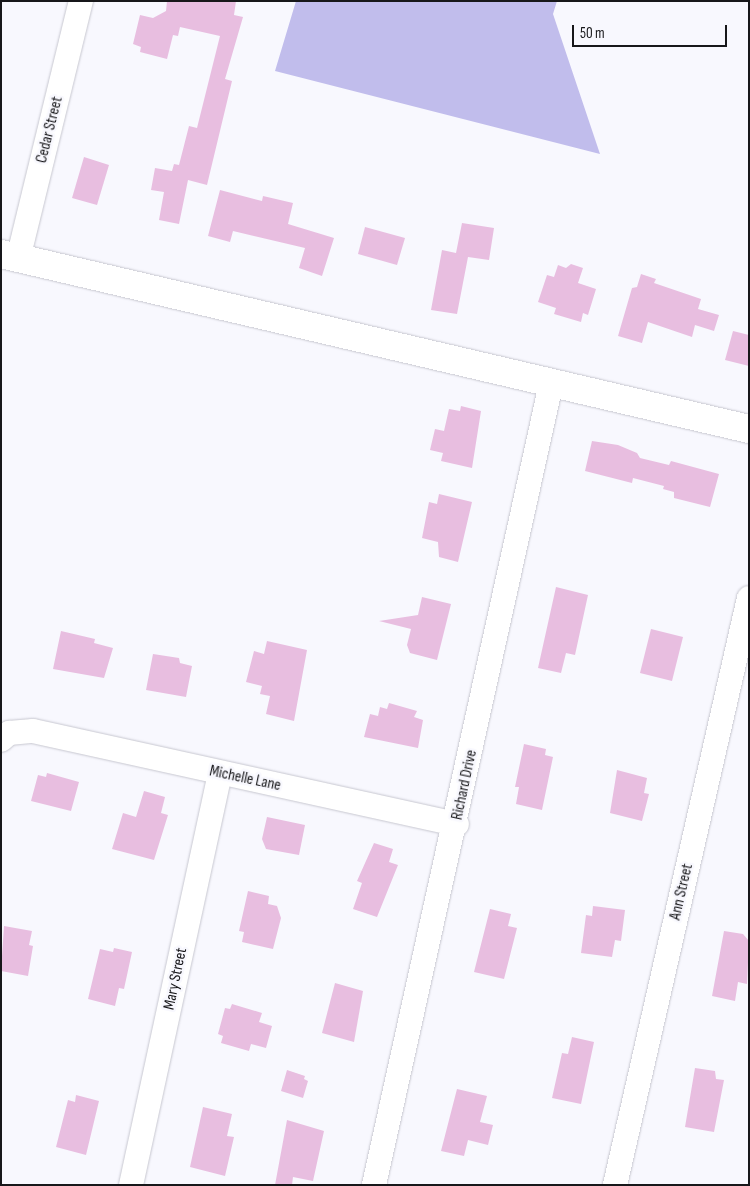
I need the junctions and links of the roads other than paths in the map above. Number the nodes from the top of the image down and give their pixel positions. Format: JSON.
{"nodes":[{"id":1,"x":81,"y":1,"type":"edge"},
{"id":2,"x":10,"y":257,"type":"edge"},
{"id":3,"x":551,"y":384,"type":"junction"},
{"id":4,"x":749,"y":429,"type":"edge"},
{"id":5,"x":749,"y":598,"type":"edge"},
{"id":6,"x":1,"y":740,"type":"edge"},
{"id":7,"x":220,"y":774,"type":"junction"},
{"id":8,"x":457,"y":824,"type":"junction"},
{"id":9,"x":131,"y":1185,"type":"edge"},
{"id":10,"x":374,"y":1185,"type":"edge"},
{"id":11,"x":615,"y":1185,"type":"edge"}],
"edges":[{"from":1,"to":2,"type":"street","name":"Cedar Street"},
{"from":2,"to":3,"type":"street"},
{"from":3,"to":4,"type":"street"},
{"from":3,"to":8,"type":"street","name":"Richard Drive"},
{"from":5,"to":11,"type":"street","name":"Ann Street"},
{"from":6,"to":7,"type":"street","name":"Michelle Lane"},
{"from":7,"to":8,"type":"street","name":"Michelle Lane"},
{"from":7,"to":9,"type":"street","name":"Mary Street"},
{"from":8,"to":10,"type":"street","name":"Richard Drive"}]}
